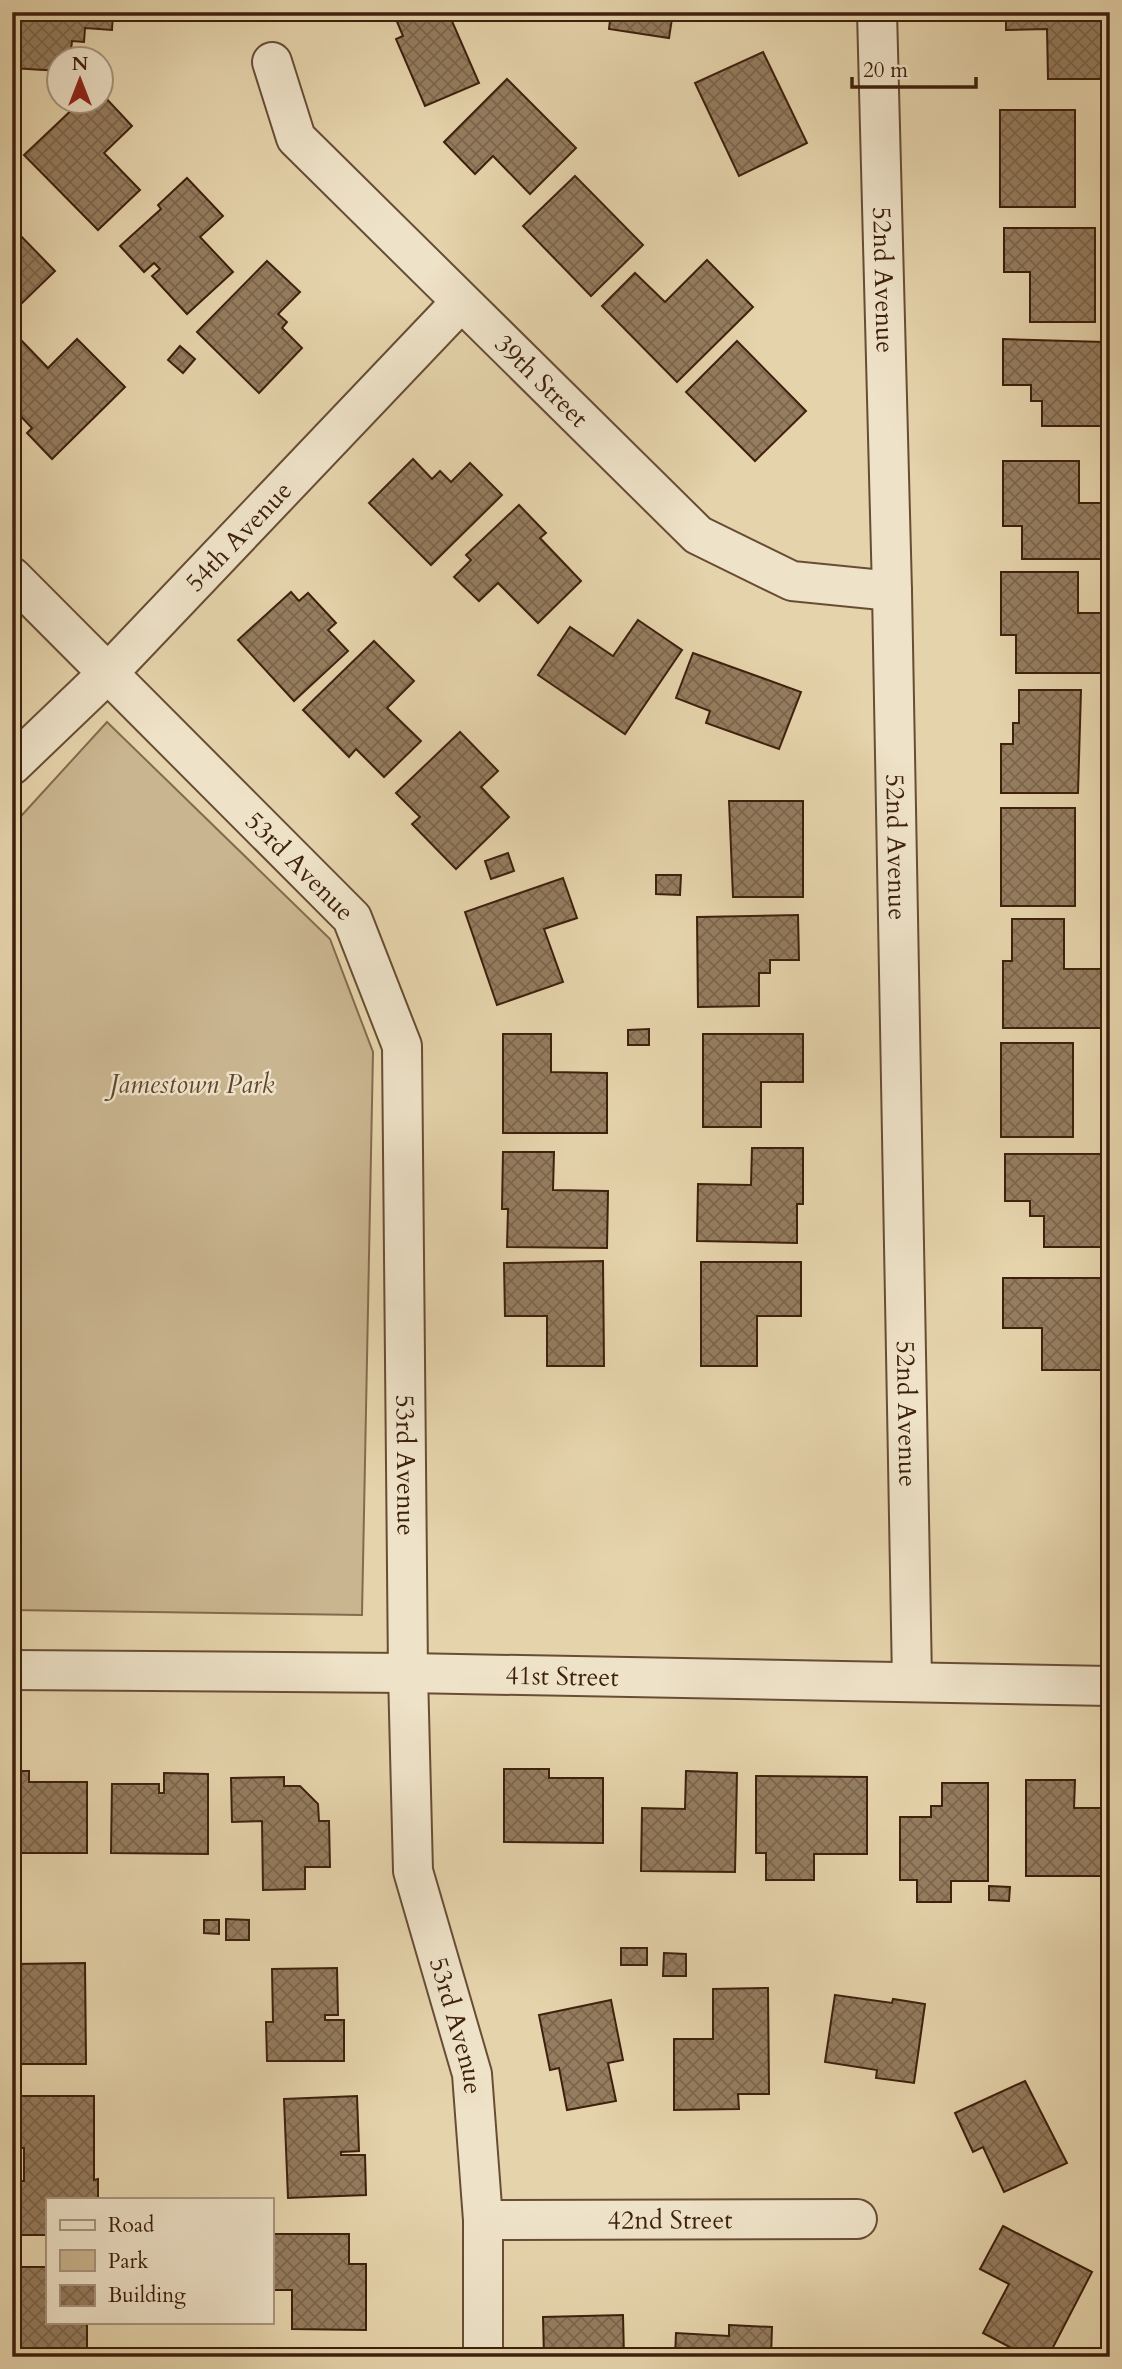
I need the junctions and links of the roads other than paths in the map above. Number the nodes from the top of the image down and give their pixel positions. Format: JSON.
{"nodes":[{"id":1,"x":877,"y":12,"type":"edge"},
{"id":2,"x":272,"y":62,"type":"dead end"},
{"id":3,"x":460,"y":303,"type":"junction"},
{"id":4,"x":12,"y":577,"type":"edge"},
{"id":5,"x":892,"y":591,"type":"junction"},
{"id":6,"x":108,"y":673,"type":"junction"},
{"id":7,"x":12,"y":765,"type":"edge"},
{"id":8,"x":12,"y":1670,"type":"edge"},
{"id":9,"x":408,"y":1673,"type":"junction"},
{"id":10,"x":912,"y":1680,"type":"junction"},
{"id":11,"x":1110,"y":1686,"type":"edge"},
{"id":12,"x":857,"y":2219,"type":"dead end"},
{"id":13,"x":482,"y":2220,"type":"junction"},
{"id":14,"x":483,"y":2357,"type":"edge"}],
"edges":[{"from":1,"to":5,"type":"street","name":"52nd Avenue"},
{"from":2,"to":3,"type":"street","name":"39th Street"},
{"from":3,"to":5,"type":"street","name":"39th Street"},
{"from":3,"to":6,"type":"street","name":"54th Avenue"},
{"from":4,"to":6,"type":"street","name":"53rd Avenue"},
{"from":5,"to":10,"type":"street","name":"52nd Avenue"},
{"from":6,"to":7,"type":"street","name":"54th Avenue"},
{"from":6,"to":9,"type":"street","name":"53rd Avenue"},
{"from":8,"to":9,"type":"street","name":"41st Street"},
{"from":9,"to":10,"type":"street","name":"41st Street"},
{"from":9,"to":13,"type":"street","name":"53rd Avenue"},
{"from":10,"to":11,"type":"street","name":"41st Street"},
{"from":12,"to":13,"type":"street","name":"42nd Street"},
{"from":13,"to":14,"type":"street","name":"53rd Avenue"}]}
